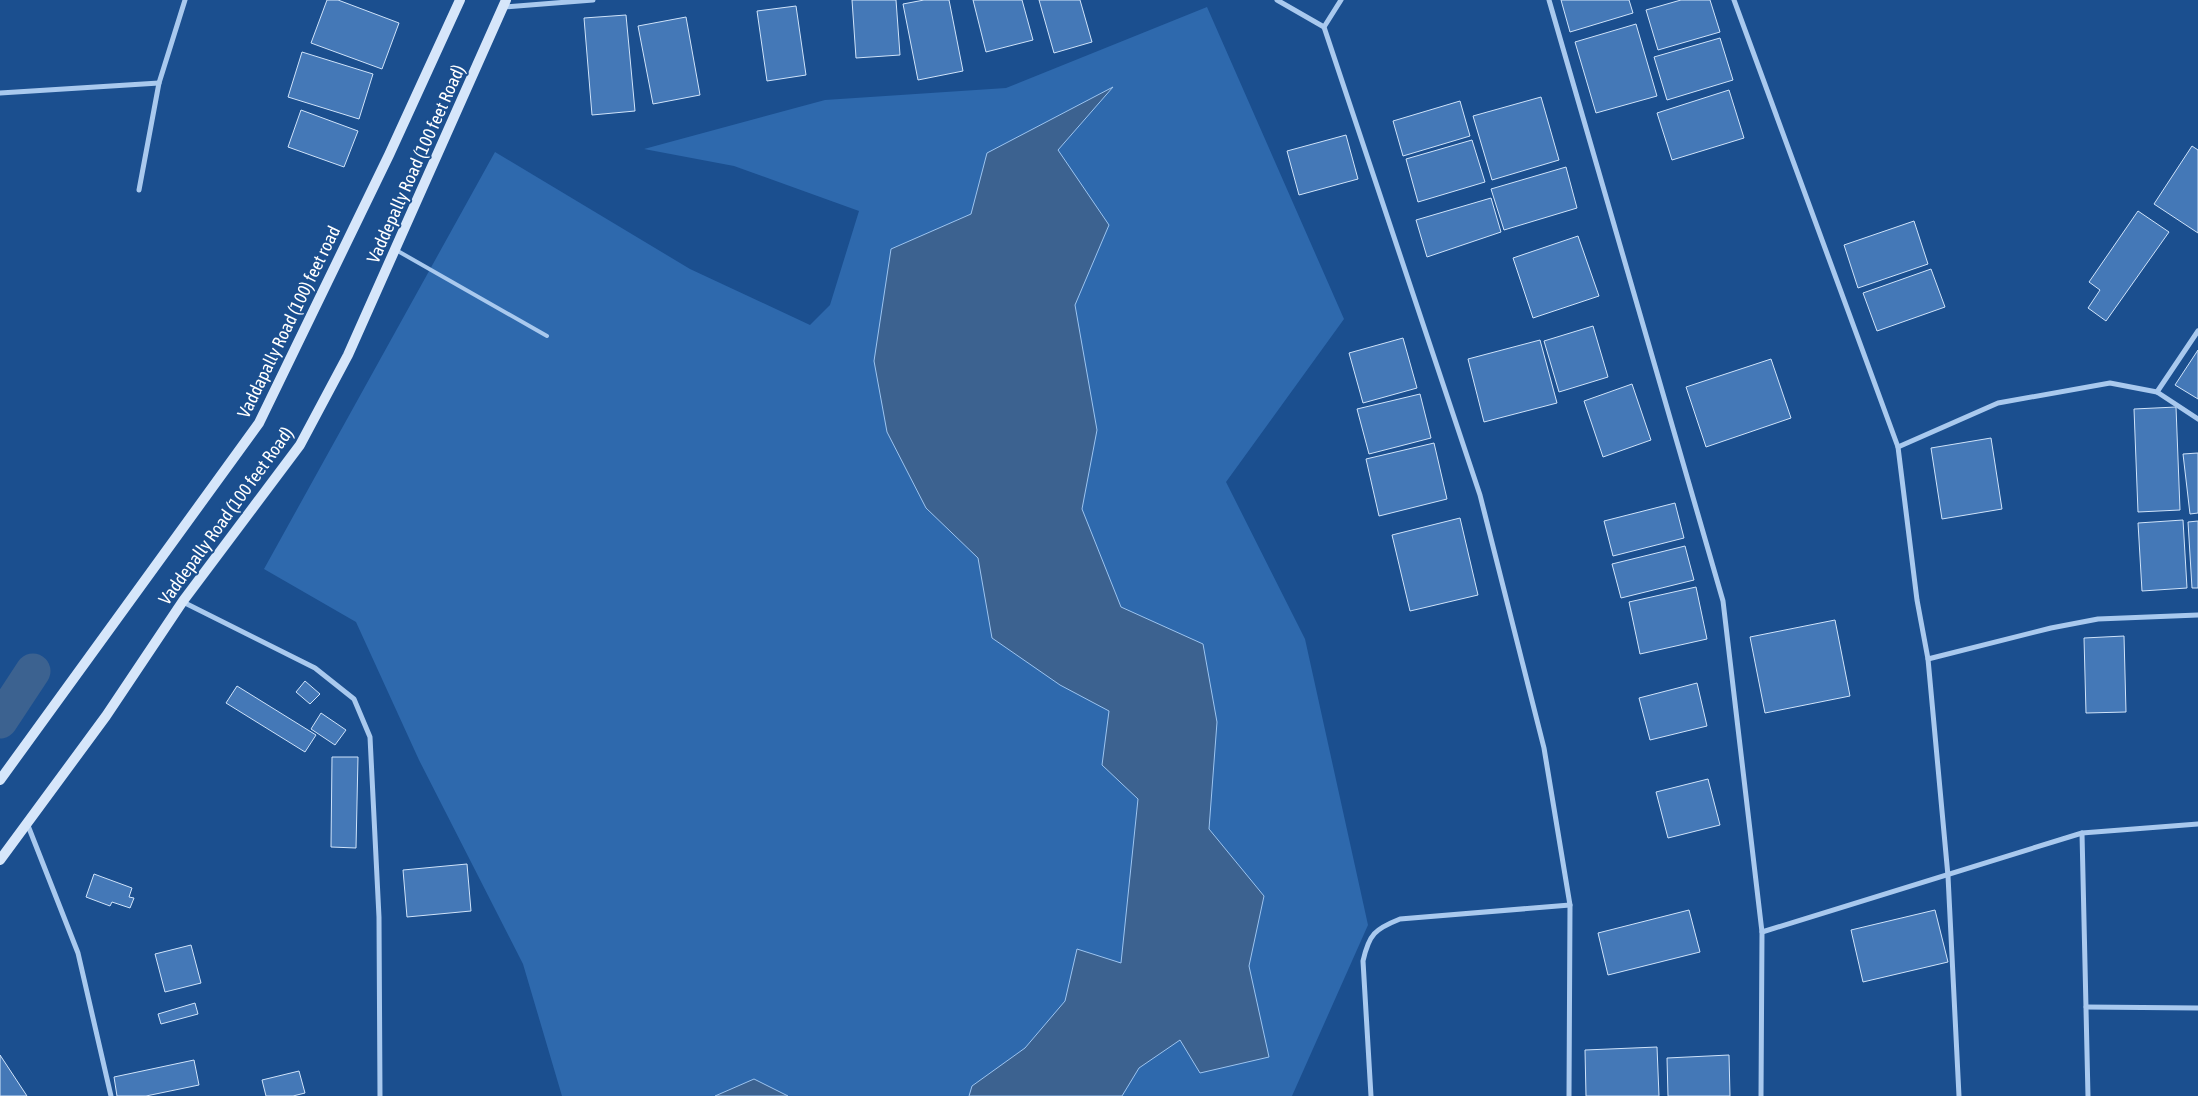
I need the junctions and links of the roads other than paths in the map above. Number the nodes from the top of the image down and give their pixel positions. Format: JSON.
{"nodes":[{"id":1,"x":185,"y":0,"type":"edge"},
{"id":2,"x":460,"y":0,"type":"edge"},
{"id":3,"x":593,"y":0,"type":"edge"},
{"id":4,"x":1277,"y":0,"type":"edge"},
{"id":5,"x":1341,"y":0,"type":"edge"},
{"id":6,"x":1549,"y":0,"type":"edge"},
{"id":7,"x":1734,"y":0,"type":"edge"},
{"id":8,"x":505,"y":3,"type":"edge"},
{"id":9,"x":1324,"y":26,"type":"junction"},
{"id":10,"x":159,"y":83,"type":"junction"},
{"id":11,"x":0,"y":93,"type":"edge"},
{"id":12,"x":139,"y":190,"type":"dead end"},
{"id":13,"x":396,"y":250,"type":"junction"},
{"id":14,"x":2198,"y":331,"type":"edge"},
{"id":15,"x":547,"y":336,"type":"dead end"},
{"id":16,"x":2158,"y":392,"type":"junction"},
{"id":17,"x":2198,"y":419,"type":"edge"},
{"id":18,"x":1898,"y":447,"type":"junction"},
{"id":19,"x":183,"y":601,"type":"junction"},
{"id":20,"x":2198,"y":615,"type":"edge"},
{"id":21,"x":1928,"y":659,"type":"junction"},
{"id":22,"x":0,"y":780,"type":"edge"},
{"id":23,"x":27,"y":822,"type":"junction"},
{"id":24,"x":2198,"y":824,"type":"edge"},
{"id":25,"x":2082,"y":833,"type":"junction"},
{"id":26,"x":0,"y":860,"type":"edge"},
{"id":27,"x":1948,"y":876,"type":"junction"},
{"id":28,"x":1570,"y":905,"type":"junction"},
{"id":29,"x":1762,"y":932,"type":"junction"},
{"id":30,"x":2086,"y":1007,"type":"junction"},
{"id":31,"x":2198,"y":1008,"type":"edge"},
{"id":32,"x":111,"y":1096,"type":"edge"},
{"id":33,"x":380,"y":1096,"type":"edge"},
{"id":34,"x":1371,"y":1096,"type":"edge"},
{"id":35,"x":1568,"y":1096,"type":"edge"},
{"id":36,"x":1761,"y":1096,"type":"edge"},
{"id":37,"x":1959,"y":1096,"type":"edge"},
{"id":38,"x":2088,"y":1096,"type":"edge"}],
"edges":[{"from":1,"to":10,"type":"street"},
{"from":2,"to":22,"type":"main road","name":"Vaddapally Road (100) feet road"},
{"from":3,"to":8,"type":"street"},
{"from":4,"to":9,"type":"street"},
{"from":5,"to":9,"type":"street"},
{"from":6,"to":29,"type":"street"},
{"from":7,"to":18,"type":"street"},
{"from":8,"to":13,"type":"main road","name":"Vaddepally Road (100 feet Road)"},
{"from":9,"to":28,"type":"street"},
{"from":10,"to":11,"type":"street"},
{"from":10,"to":12,"type":"street"},
{"from":13,"to":15,"type":"lane"},
{"from":13,"to":19,"type":"main road","name":"Vaddepally Road (100 feet Road)"},
{"from":14,"to":16,"type":"street"},
{"from":16,"to":17,"type":"street"},
{"from":16,"to":18,"type":"street"},
{"from":18,"to":21,"type":"street"},
{"from":19,"to":23,"type":"main road","name":"Vaddepally Road (100 feet Road)"},
{"from":19,"to":33,"type":"street"},
{"from":20,"to":21,"type":"street"},
{"from":21,"to":27,"type":"street"},
{"from":23,"to":26,"type":"main road","name":"Vaddepally Road (100 feet Road)"},
{"from":23,"to":32,"type":"street"},
{"from":24,"to":25,"type":"street"},
{"from":25,"to":27,"type":"street"},
{"from":25,"to":30,"type":"street"},
{"from":27,"to":29,"type":"street"},
{"from":27,"to":37,"type":"street"},
{"from":28,"to":34,"type":"street"},
{"from":28,"to":35,"type":"street"},
{"from":29,"to":36,"type":"street"},
{"from":30,"to":31,"type":"street"},
{"from":30,"to":38,"type":"street"}]}
